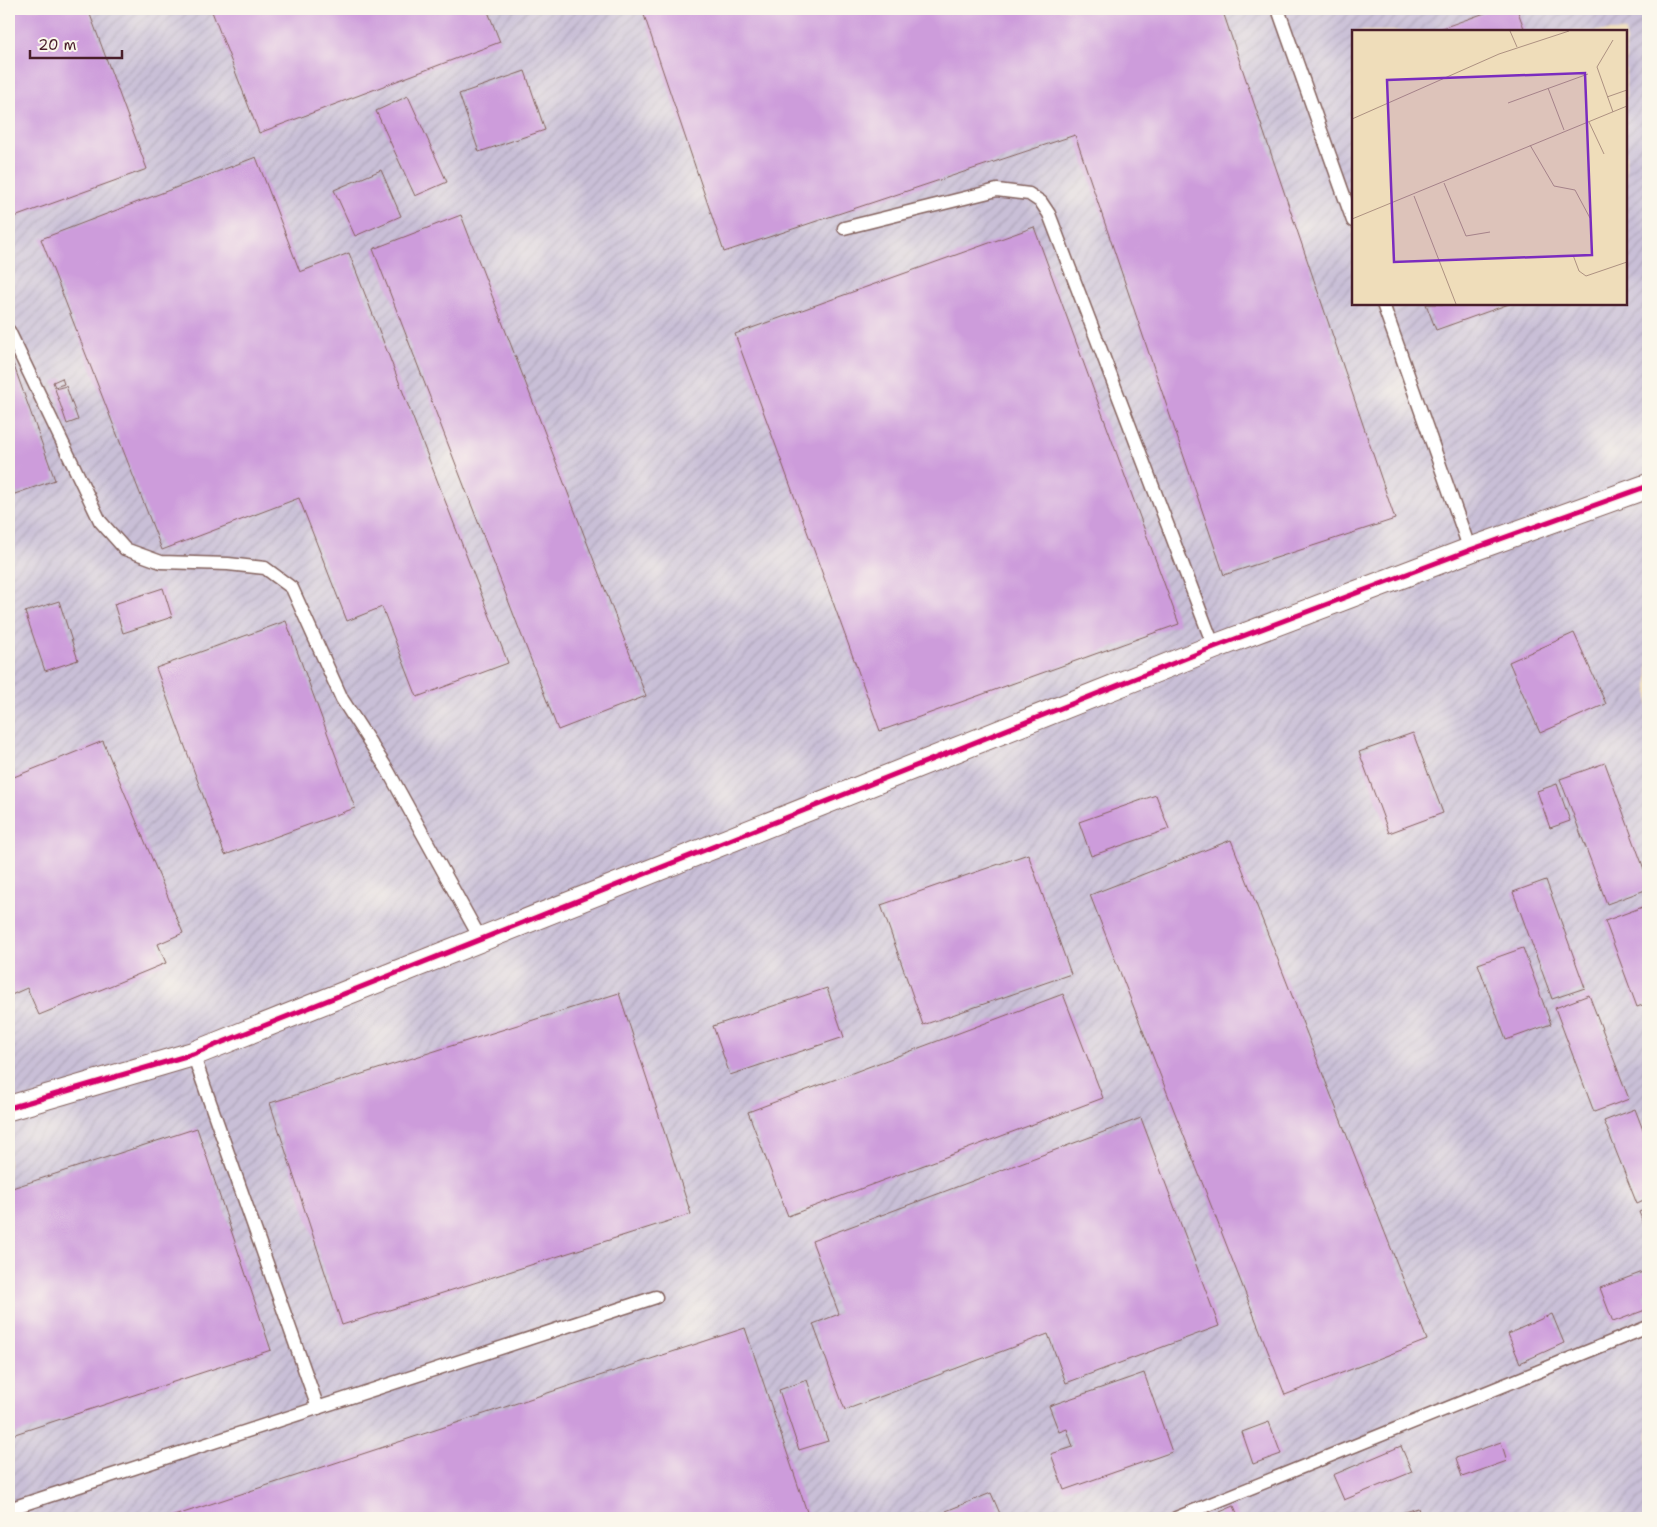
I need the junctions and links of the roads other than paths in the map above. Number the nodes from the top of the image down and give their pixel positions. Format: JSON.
{"nodes":[{"id":1,"x":1278,"y":9,"type":"edge"},
{"id":2,"x":1352,"y":218,"type":"edge"},
{"id":3,"x":844,"y":228,"type":"dead end"},
{"id":4,"x":1383,"y":305,"type":"edge"},
{"id":5,"x":9,"y":331,"type":"edge"},
{"id":6,"x":1648,"y":486,"type":"edge"},
{"id":7,"x":1470,"y":550,"type":"junction"},
{"id":8,"x":1214,"y":647,"type":"junction"},
{"id":9,"x":480,"y":938,"type":"junction"},
{"id":10,"x":193,"y":1054,"type":"junction"},
{"id":11,"x":9,"y":1108,"type":"edge"},
{"id":12,"x":656,"y":1297,"type":"dead end"},
{"id":13,"x":1648,"y":1327,"type":"edge"},
{"id":14,"x":318,"y":1408,"type":"junction"},
{"id":15,"x":9,"y":1509,"type":"edge"},
{"id":16,"x":1176,"y":1518,"type":"edge"}],
"edges":[{"from":1,"to":2,"type":"lane"},
{"from":3,"to":8,"type":"lane"},
{"from":4,"to":7,"type":"lane"},
{"from":5,"to":9,"type":"lane"},
{"from":6,"to":7,"type":"street"},
{"from":7,"to":8,"type":"street"},
{"from":8,"to":9,"type":"street"},
{"from":9,"to":10,"type":"street"},
{"from":10,"to":11,"type":"street"},
{"from":10,"to":14,"type":"lane"},
{"from":12,"to":14,"type":"lane"},
{"from":13,"to":16,"type":"lane"},
{"from":14,"to":15,"type":"lane"}]}
